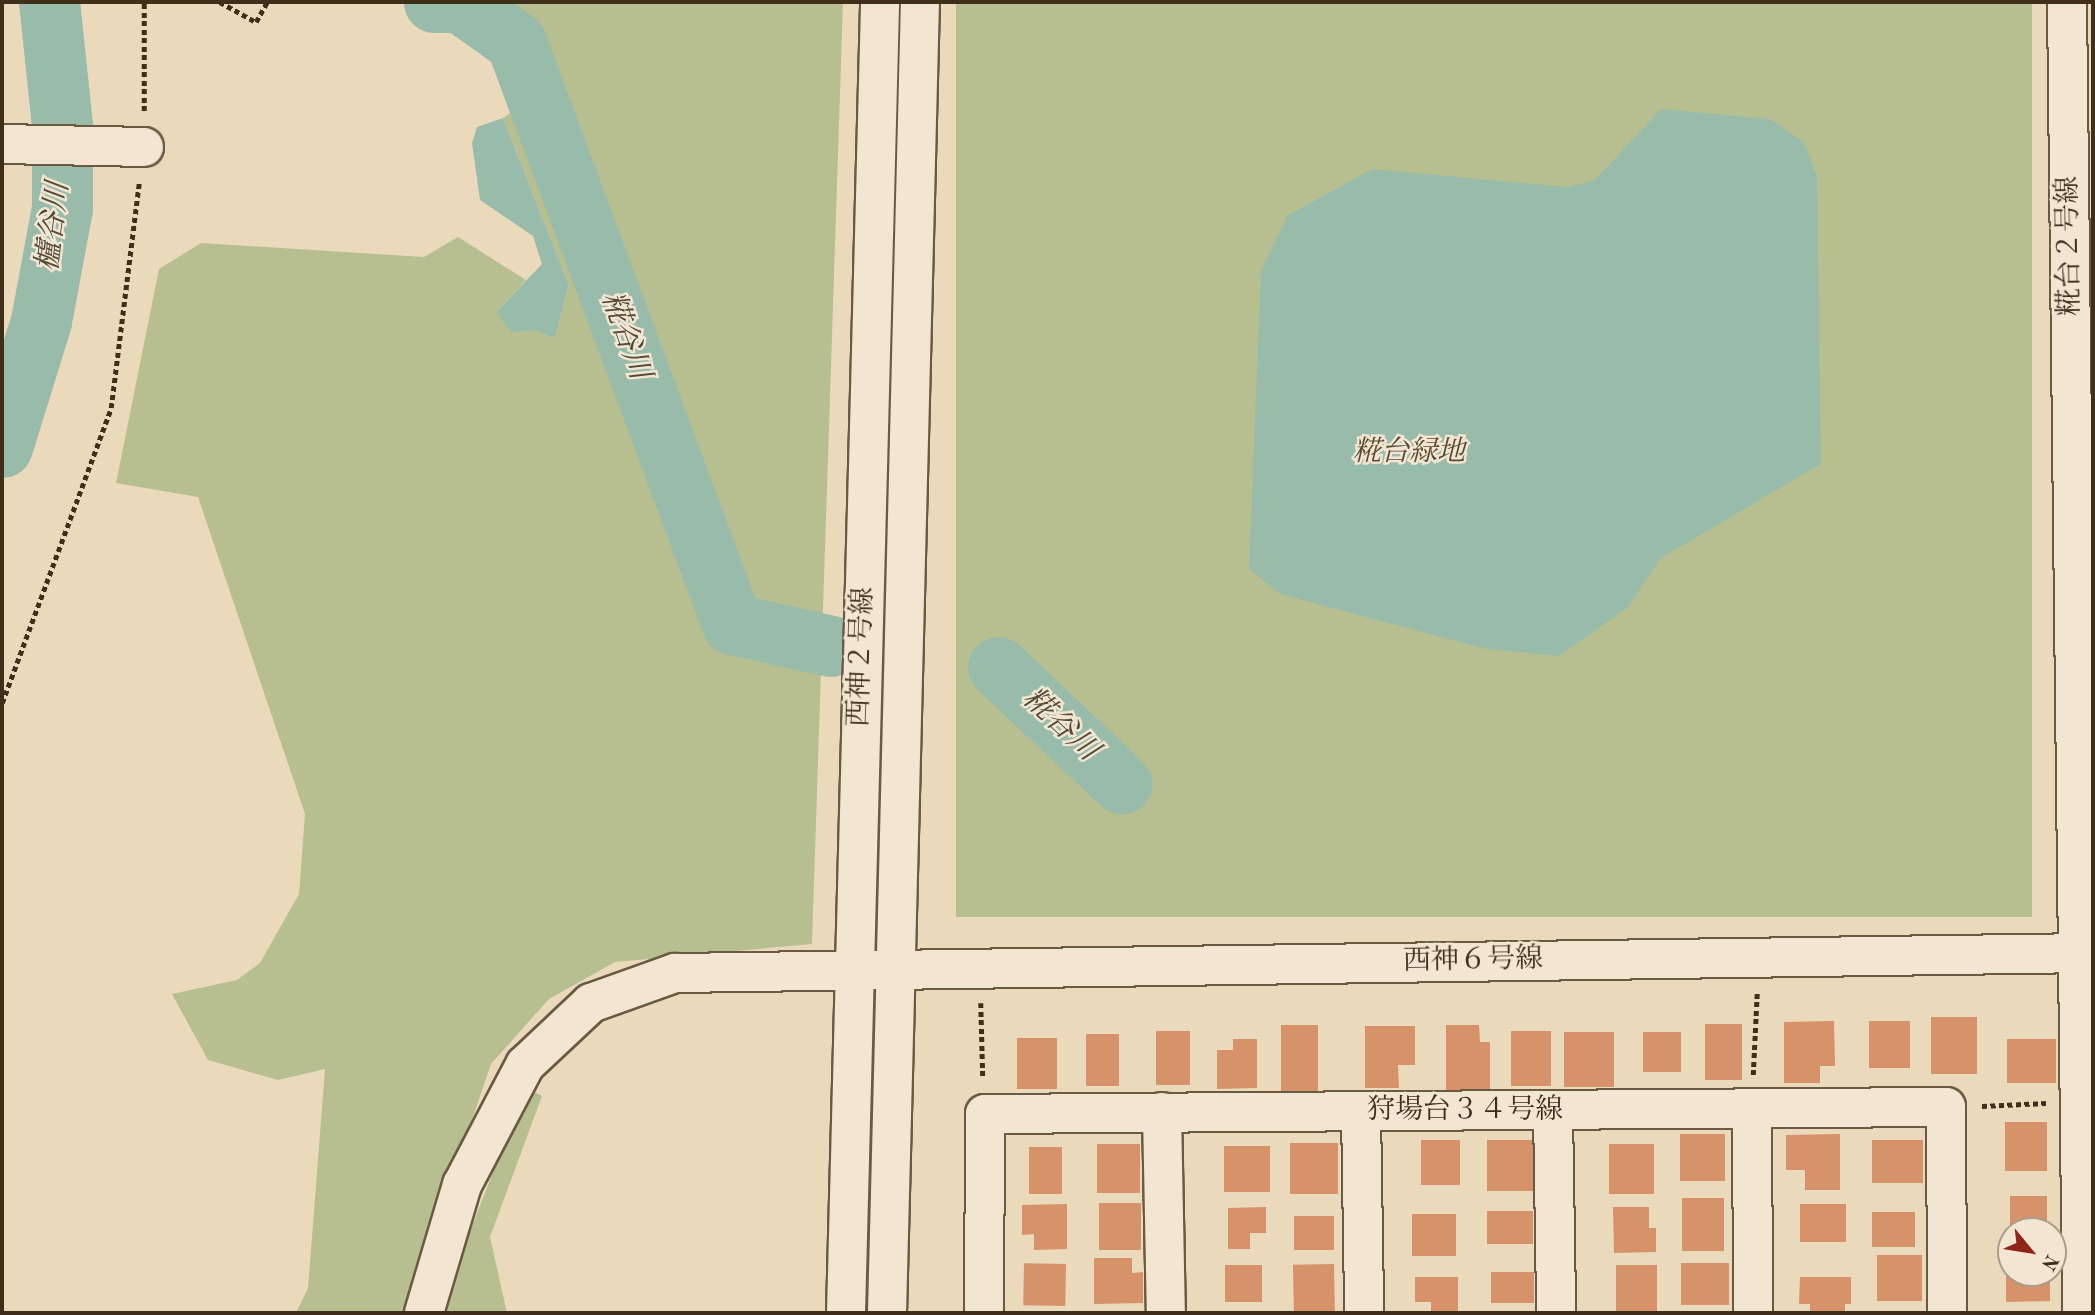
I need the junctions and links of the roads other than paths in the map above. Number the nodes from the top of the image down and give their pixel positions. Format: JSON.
{"nodes":[{"id":1,"x":880,"y":2,"type":"edge"},
{"id":2,"x":920,"y":2,"type":"edge"},
{"id":3,"x":2067,"y":2,"type":"edge"},
{"id":4,"x":2,"y":144,"type":"edge"},
{"id":5,"x":144,"y":147,"type":"road end"},
{"id":6,"x":2081,"y":245,"type":"edge"},
{"id":7,"x":2085,"y":953,"type":"edge"},
{"id":8,"x":853,"y":968,"type":"junction"},
{"id":9,"x":894,"y":969,"type":"junction"},
{"id":10,"x":1752,"y":1108,"type":"junction"},
{"id":11,"x":1361,"y":1111,"type":"junction"},
{"id":12,"x":1553,"y":1111,"type":"junction"},
{"id":13,"x":1162,"y":1112,"type":"junction"},
{"id":14,"x":424,"y":1313,"type":"edge"},
{"id":15,"x":846,"y":1313,"type":"edge"},
{"id":16,"x":887,"y":1313,"type":"edge"},
{"id":17,"x":984,"y":1313,"type":"edge"},
{"id":18,"x":1166,"y":1313,"type":"edge"},
{"id":19,"x":1364,"y":1313,"type":"edge"},
{"id":20,"x":1556,"y":1313,"type":"edge"},
{"id":21,"x":1753,"y":1313,"type":"edge"},
{"id":22,"x":1947,"y":1313,"type":"edge"},
{"id":23,"x":2082,"y":1313,"type":"edge"}],
"edges":[{"from":1,"to":8,"type":"street","name":"西神２号線"},
{"from":2,"to":9,"type":"street","name":"西神２号線"},
{"from":3,"to":6,"type":"street","name":"糀台２号線"},
{"from":4,"to":5,"type":"street"},
{"from":6,"to":7,"type":"street","name":"糀台２号線"},
{"from":7,"to":9,"type":"street","name":"西神６号線"},
{"from":7,"to":23,"type":"street","name":"糀台２号線"},
{"from":8,"to":9,"type":"street","name":"西神６号線"},
{"from":8,"to":14,"type":"street","name":"西神６号線"},
{"from":8,"to":15,"type":"street","name":"西神２号線"},
{"from":9,"to":16,"type":"street","name":"西神２号線"},
{"from":10,"to":12,"type":"street","name":"狩場台３４号線"},
{"from":10,"to":21,"type":"street"},
{"from":10,"to":22,"type":"street","name":"狩場台３４号線"},
{"from":11,"to":12,"type":"street","name":"狩場台３４号線"},
{"from":11,"to":13,"type":"street","name":"狩場台３４号線"},
{"from":11,"to":19,"type":"street"},
{"from":12,"to":20,"type":"street"},
{"from":13,"to":17,"type":"street","name":"狩場台３４号線"},
{"from":13,"to":18,"type":"street"}]}
